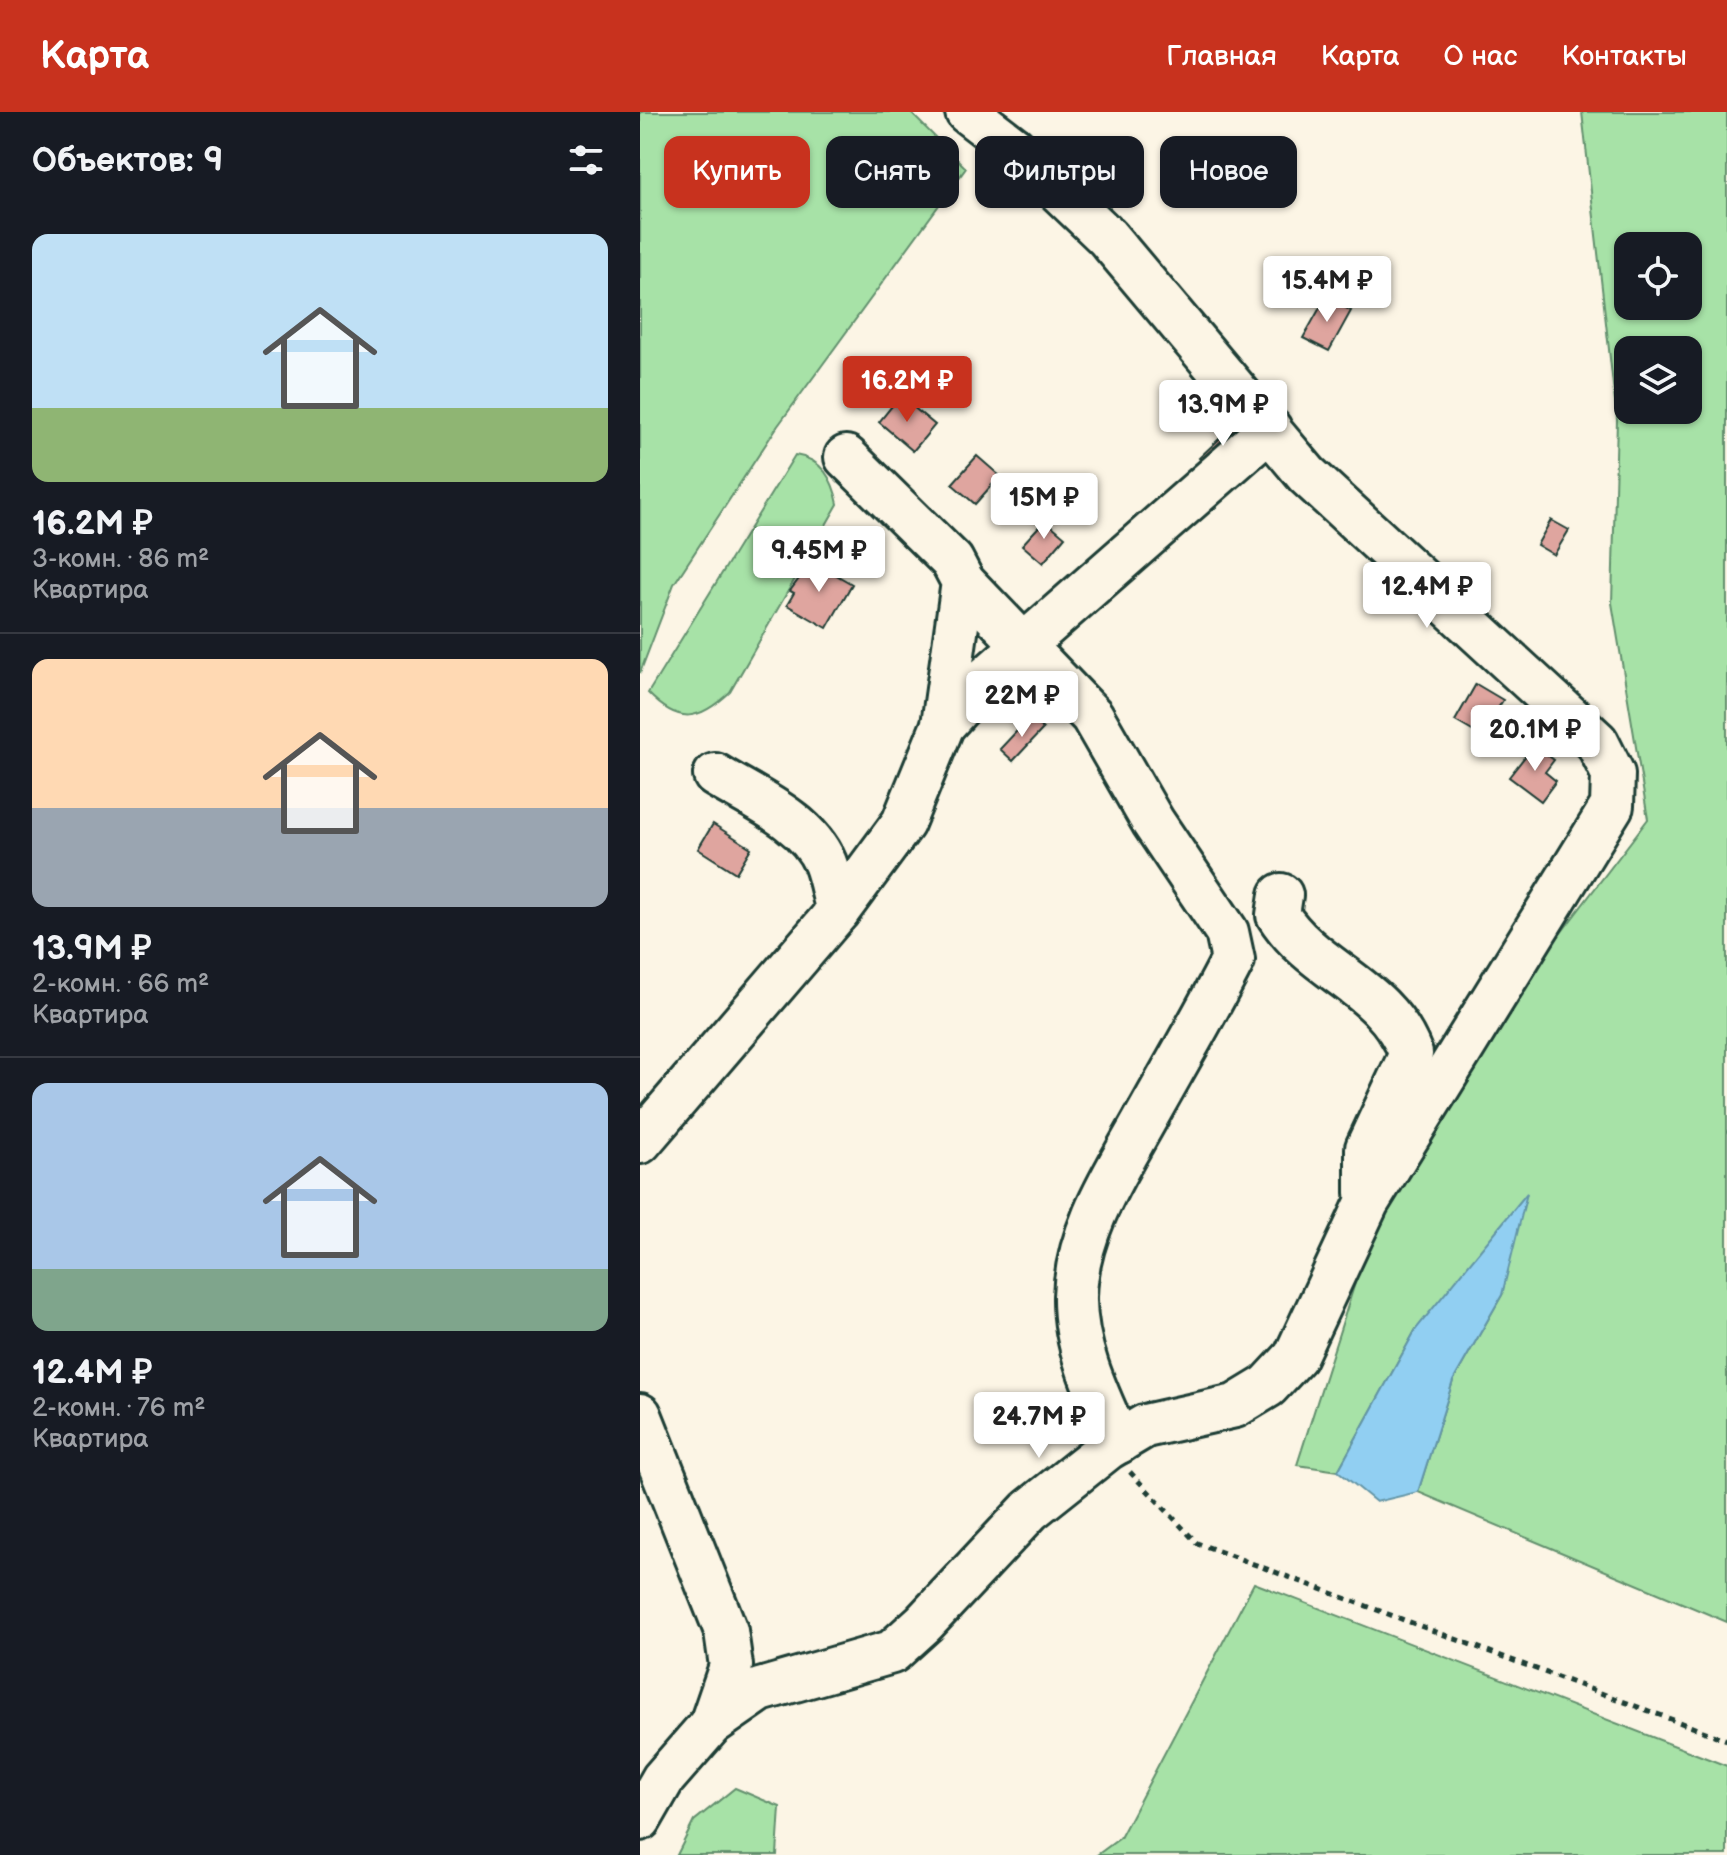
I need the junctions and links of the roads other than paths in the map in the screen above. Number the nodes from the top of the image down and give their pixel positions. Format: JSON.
{"nodes":[{"id":1,"x":967,"y":112,"type":"edge"},
{"id":2,"x":1270,"y":429,"type":"junction"},
{"id":3,"x":846,"y":457,"type":"dead end"},
{"id":4,"x":963,"y":582,"type":"junction"},
{"id":5,"x":1024,"y":645,"type":"junction"},
{"id":6,"x":943,"y":725,"type":"junction"},
{"id":7,"x":715,"y":775,"type":"dead end"},
{"id":8,"x":1281,"y":895,"type":"dead end"},
{"id":9,"x":838,"y":911,"type":"junction"},
{"id":10,"x":640,"y":1142,"type":"edge"},
{"id":11,"x":1367,"y":1203,"type":"junction"},
{"id":12,"x":640,"y":1415,"type":"edge"},
{"id":13,"x":1113,"y":1445,"type":"junction"},
{"id":14,"x":711,"y":1724,"type":"junction"},
{"id":15,"x":640,"y":1819,"type":"edge"}],
"edges":[{"from":1,"to":2,"type":"street"},
{"from":2,"to":5,"type":"street"},
{"from":2,"to":11,"type":"street"},
{"from":3,"to":4,"type":"street"},
{"from":4,"to":5,"type":"street"},
{"from":4,"to":6,"type":"street"},
{"from":5,"to":6,"type":"street"},
{"from":5,"to":13,"type":"street"},
{"from":6,"to":9,"type":"street"},
{"from":7,"to":9,"type":"street"},
{"from":8,"to":11,"type":"street"},
{"from":9,"to":10,"type":"street"},
{"from":11,"to":13,"type":"street"},
{"from":12,"to":14,"type":"street"},
{"from":13,"to":14,"type":"street"},
{"from":14,"to":15,"type":"street"}]}
